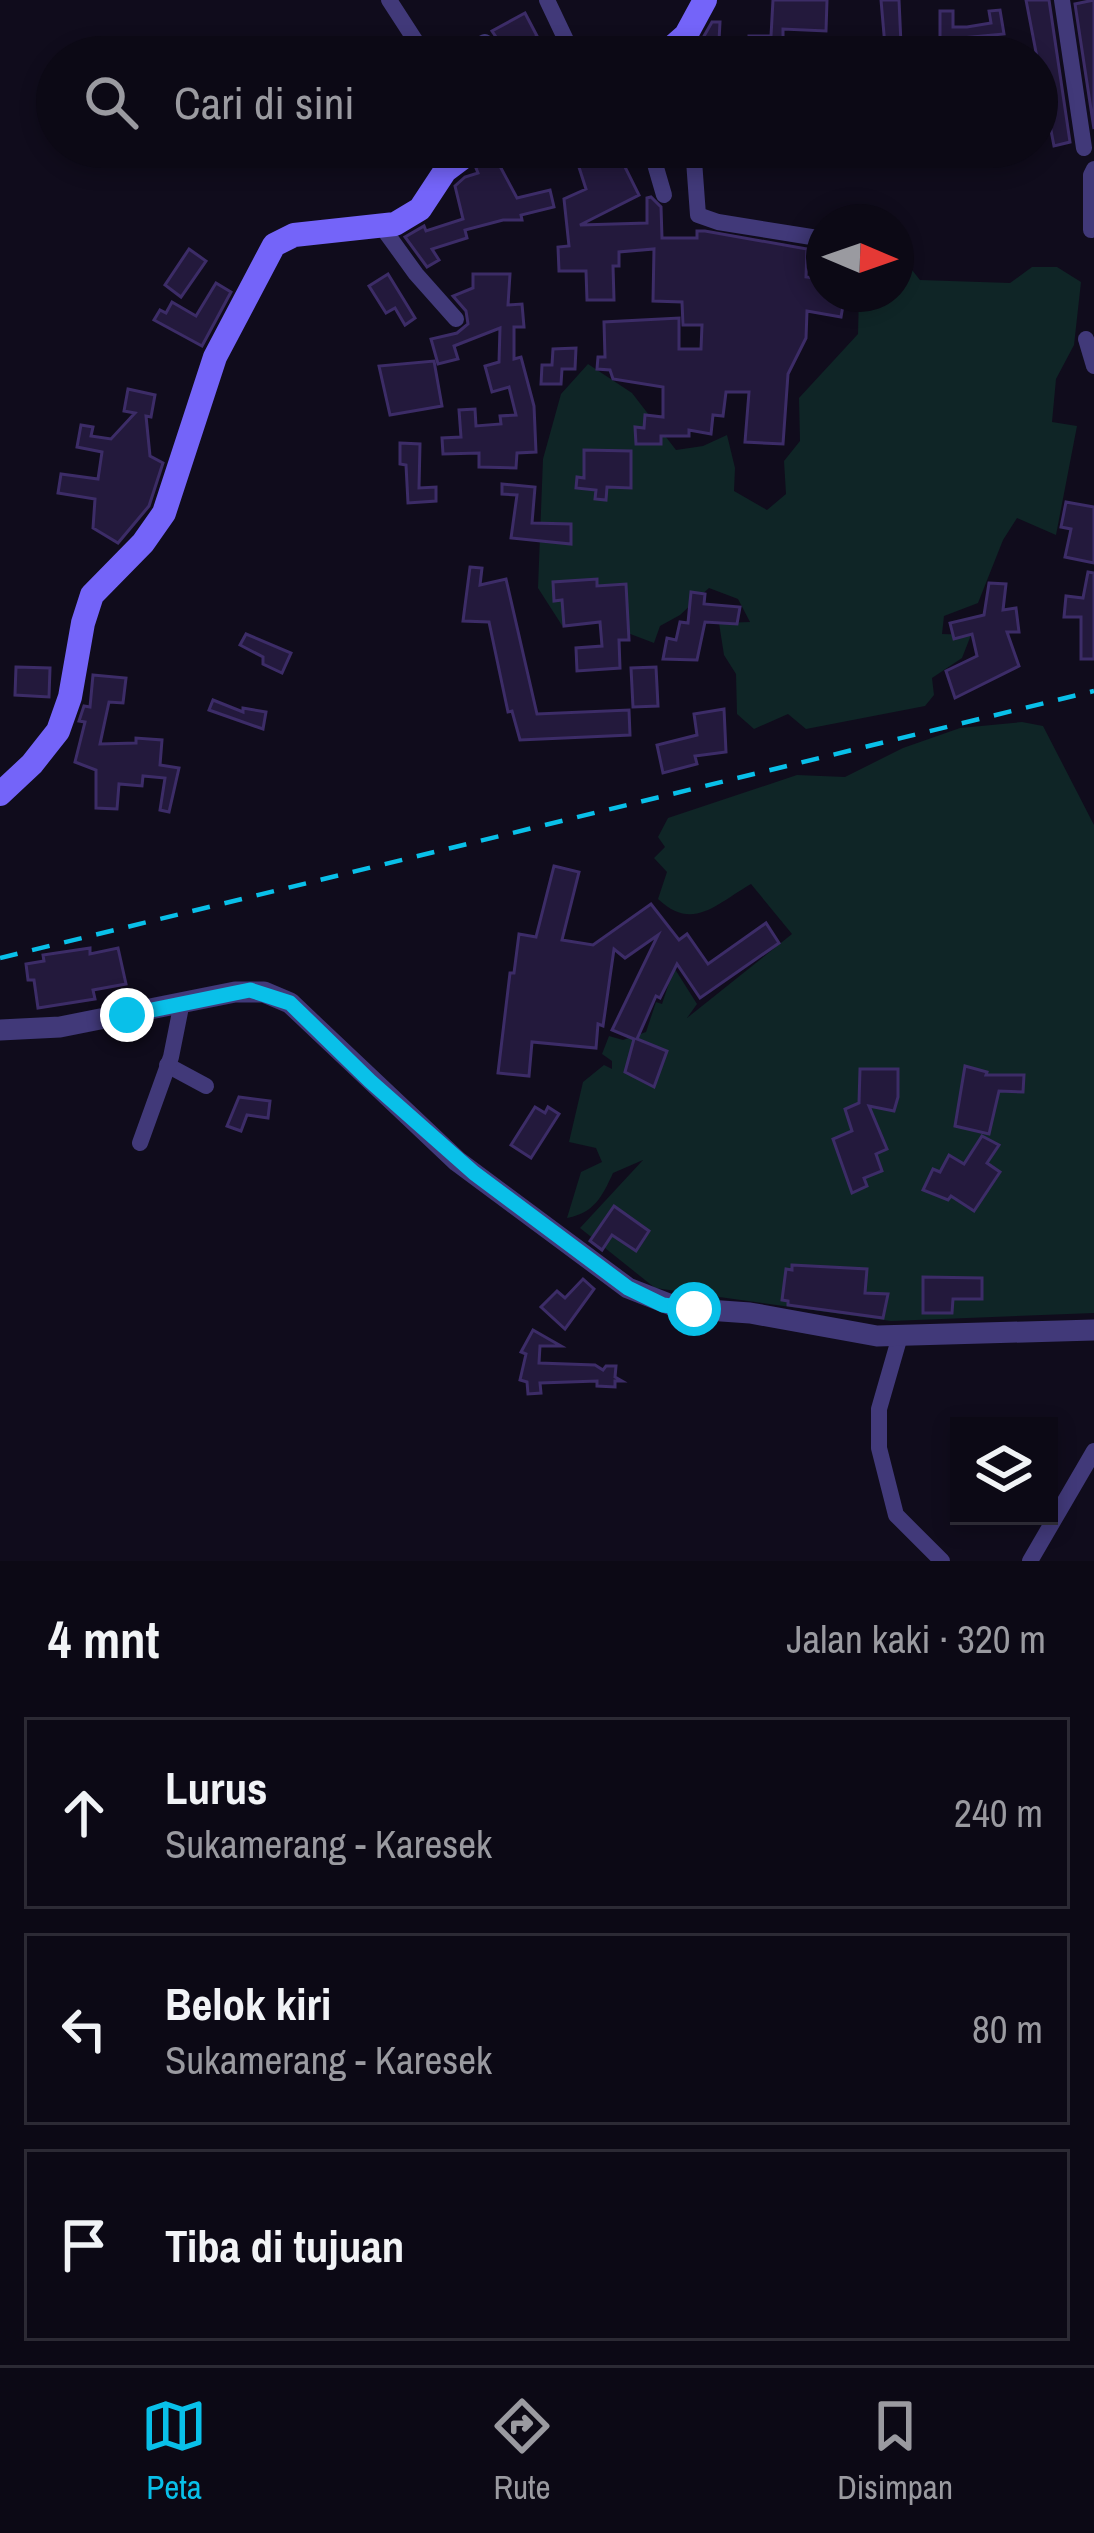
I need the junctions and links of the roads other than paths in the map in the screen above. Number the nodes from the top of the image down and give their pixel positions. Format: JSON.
{"nodes":[{"id":1,"x":389,"y":0,"type":"edge"},
{"id":2,"x":547,"y":0,"type":"edge"},
{"id":3,"x":705,"y":0,"type":"edge"},
{"id":4,"x":1062,"y":0,"type":"edge"},
{"id":5,"x":412,"y":36,"type":"edge"},
{"id":6,"x":564,"y":36,"type":"edge"},
{"id":7,"x":682,"y":36,"type":"edge"},
{"id":8,"x":1084,"y":148,"type":"dead end"},
{"id":9,"x":448,"y":168,"type":"edge"},
{"id":10,"x":656,"y":168,"type":"edge"},
{"id":11,"x":695,"y":168,"type":"edge"},
{"id":12,"x":1094,"y":170,"type":"edge"},
{"id":13,"x":664,"y":195,"type":"dead end"},
{"id":14,"x":382,"y":226,"type":"junction"},
{"id":15,"x":1091,"y":230,"type":"edge"},
{"id":16,"x":806,"y":235,"type":"edge"},
{"id":17,"x":456,"y":320,"type":"dead end"},
{"id":18,"x":1086,"y":339,"type":"dead end"},
{"id":19,"x":1094,"y":366,"type":"edge"},
{"id":20,"x":0,"y":794,"type":"edge"},
{"id":21,"x":182,"y":1002,"type":"junction"},
{"id":22,"x":0,"y":1030,"type":"edge"},
{"id":23,"x":167,"y":1066,"type":"junction"},
{"id":24,"x":206,"y":1086,"type":"dead end"},
{"id":25,"x":140,"y":1143,"type":"dead end"},
{"id":26,"x":1094,"y":1330,"type":"edge"},
{"id":27,"x":900,"y":1336,"type":"junction"},
{"id":28,"x":1094,"y":1451,"type":"edge"},
{"id":29,"x":942,"y":1561,"type":"edge"},
{"id":30,"x":1030,"y":1561,"type":"edge"}],
"edges":[{"from":1,"to":5,"type":"street"},
{"from":2,"to":6,"type":"street"},
{"from":3,"to":7,"type":"main road"},
{"from":4,"to":8,"type":"street"},
{"from":9,"to":14,"type":"main road"},
{"from":10,"to":13,"type":"street"},
{"from":11,"to":16,"type":"street"},
{"from":12,"to":15,"type":"street"},
{"from":14,"to":17,"type":"street"},
{"from":14,"to":20,"type":"main road"},
{"from":18,"to":19,"type":"street"},
{"from":21,"to":22,"type":"street"},
{"from":21,"to":23,"type":"street"},
{"from":21,"to":27,"type":"street"},
{"from":23,"to":24,"type":"street"},
{"from":23,"to":25,"type":"street"},
{"from":26,"to":27,"type":"street"},
{"from":27,"to":29,"type":"street"},
{"from":28,"to":30,"type":"street"}]}
